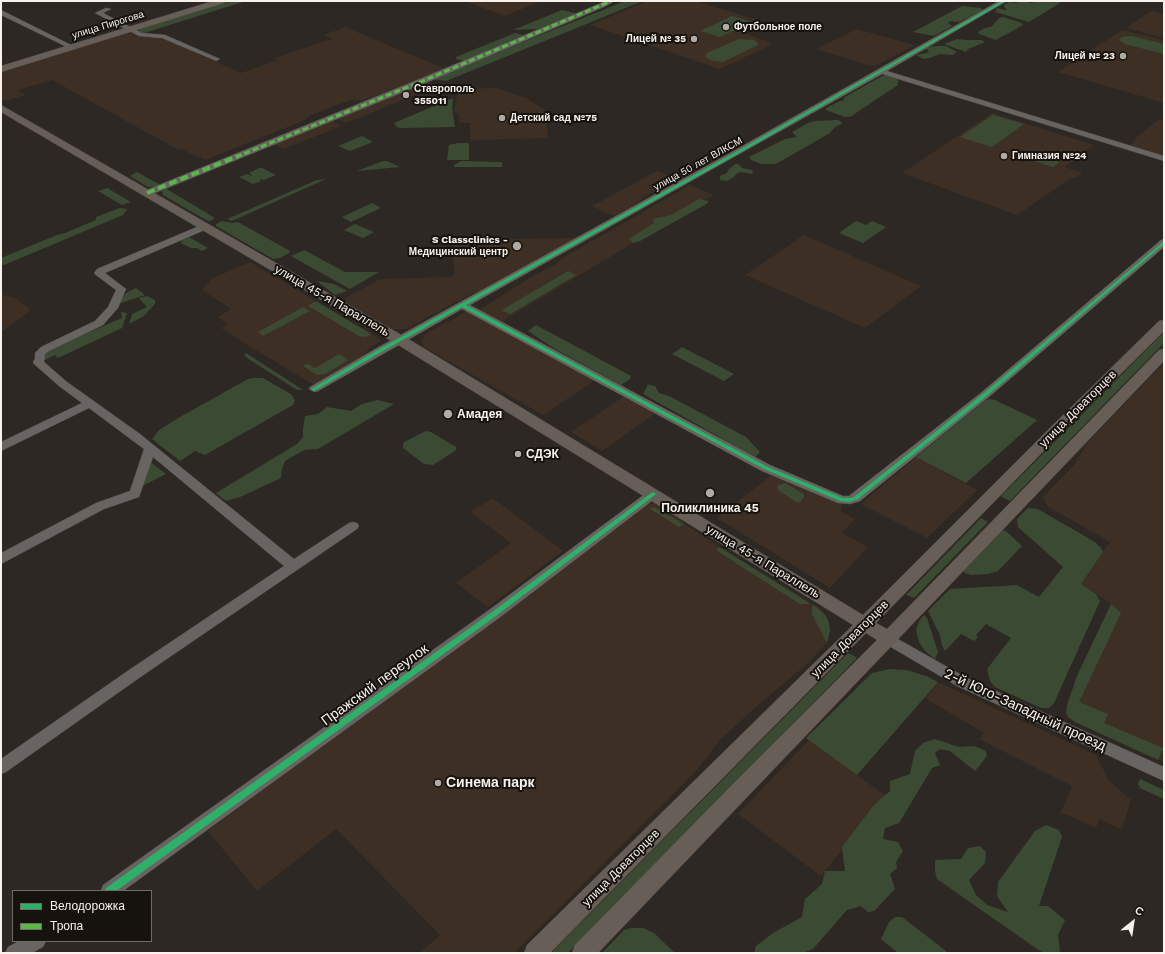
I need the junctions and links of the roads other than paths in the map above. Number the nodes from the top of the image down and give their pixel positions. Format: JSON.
{"nodes":[{"id":1,"x":221,"y":1,"type":"edge"},
{"id":2,"x":611,"y":1,"type":"edge"},
{"id":3,"x":1004,"y":1,"type":"edge"},
{"id":4,"x":108,"y":9,"type":"dead end"},
{"id":5,"x":1,"y":12,"type":"edge"},
{"id":6,"x":131,"y":29,"type":"junction"},
{"id":7,"x":71,"y":47,"type":"junction"},
{"id":8,"x":216,"y":59,"type":"dead end"},
{"id":9,"x":1,"y":69,"type":"edge"},
{"id":10,"x":881,"y":71,"type":"junction"},
{"id":11,"x":1,"y":108,"type":"edge"},
{"id":12,"x":1164,"y":159,"type":"edge"},
{"id":13,"x":147,"y":193,"type":"junction"},
{"id":14,"x":204,"y":227,"type":"junction"},
{"id":15,"x":1164,"y":242,"type":"edge"},
{"id":16,"x":464,"y":306,"type":"junction"},
{"id":17,"x":1163,"y":326,"type":"edge"},
{"id":18,"x":400,"y":340,"type":"junction"},
{"id":19,"x":1164,"y":353,"type":"edge"},
{"id":20,"x":314,"y":389,"type":"dead end"},
{"id":21,"x":90,"y":403,"type":"junction"},
{"id":22,"x":1,"y":447,"type":"edge"},
{"id":23,"x":150,"y":449,"type":"junction"},
{"id":24,"x":653,"y":494,"type":"junction"},
{"id":25,"x":353,"y":526,"type":"dead end"},
{"id":26,"x":1,"y":559,"type":"edge"},
{"id":27,"x":293,"y":566,"type":"junction"},
{"id":28,"x":865,"y":624,"type":"junction"},
{"id":29,"x":889,"y":639,"type":"junction"},
{"id":30,"x":2,"y":764,"type":"edge"},
{"id":31,"x":1164,"y":774,"type":"edge"},
{"id":32,"x":110,"y":890,"type":"edge"},
{"id":33,"x":35,"y":942,"type":"edge"},
{"id":34,"x":14,"y":953,"type":"edge"},
{"id":35,"x":535,"y":953,"type":"edge"},
{"id":36,"x":583,"y":953,"type":"edge"}],
"edges":[{"from":1,"to":6,"type":"main road","name":"улица Пирогова"},
{"from":2,"to":13,"type":"street"},
{"from":3,"to":10,"type":"street","name":"улица 50 лет ВЛКСМ"},
{"from":4,"to":6,"type":"street"},
{"from":5,"to":7,"type":"street"},
{"from":6,"to":7,"type":"main road","name":"улица Пирогова"},
{"from":6,"to":8,"type":"street"},
{"from":7,"to":9,"type":"main road","name":"улица Пирогова"},
{"from":10,"to":12,"type":"street"},
{"from":10,"to":16,"type":"street","name":"улица 50 лет ВЛКСМ"},
{"from":11,"to":13,"type":"main road","name":"улица 45-я Параллель"},
{"from":13,"to":14,"type":"main road","name":"улица 45-я Параллель"},
{"from":14,"to":18,"type":"main road","name":"улица 45-я Параллель"},
{"from":14,"to":21,"type":"street"},
{"from":15,"to":16,"type":"street"},
{"from":16,"to":18,"type":"street","name":"улица 50 лет ВЛКСМ"},
{"from":17,"to":28,"type":"main road","name":"улица Доваторцев"},
{"from":18,"to":20,"type":"street","name":"улица 50 лет ВЛКСМ"},
{"from":18,"to":24,"type":"main road","name":"улица 45-я Параллель"},
{"from":19,"to":29,"type":"main road","name":"улица Доваторцев"},
{"from":21,"to":22,"type":"street"},
{"from":21,"to":23,"type":"street"},
{"from":23,"to":26,"type":"street"},
{"from":23,"to":27,"type":"street"},
{"from":24,"to":28,"type":"main road","name":"улица 45-я Параллель"},
{"from":24,"to":32,"type":"street","name":"Пражский переулок"},
{"from":25,"to":27,"type":"street"},
{"from":27,"to":30,"type":"street"},
{"from":28,"to":29,"type":"main road","name":"улица 45-я Параллель"},
{"from":28,"to":35,"type":"main road","name":"улица Доваторцев"},
{"from":29,"to":31,"type":"street","name":"2-й Юго-Западный проезд"},
{"from":29,"to":36,"type":"main road","name":"улица Доваторцев"},
{"from":33,"to":34,"type":"street"}]}
